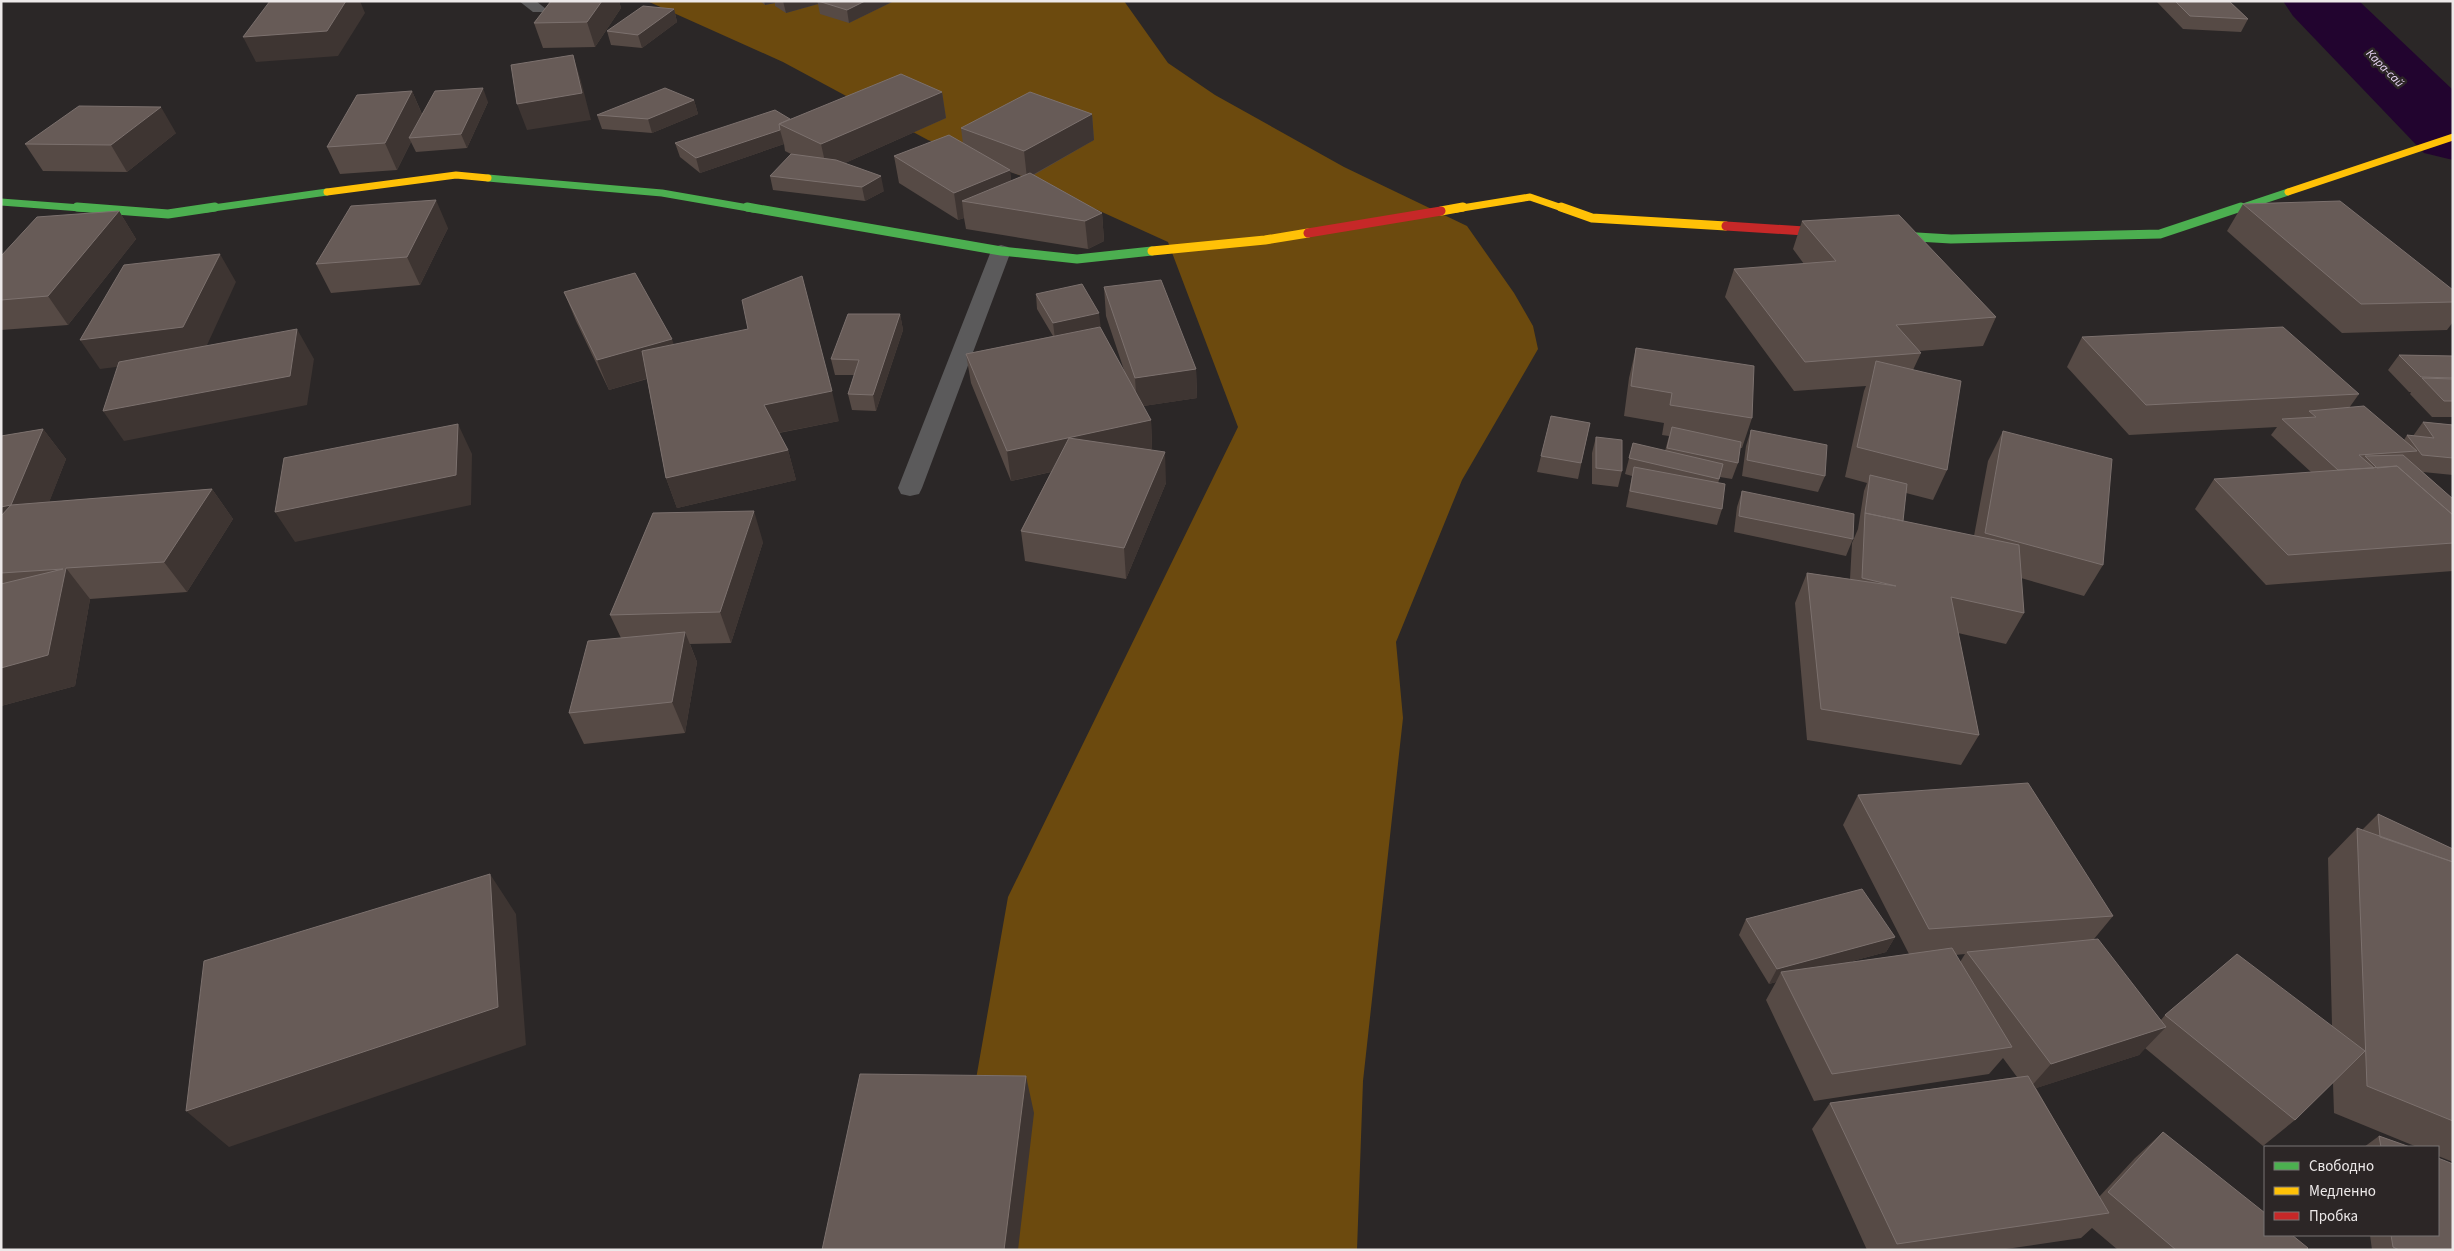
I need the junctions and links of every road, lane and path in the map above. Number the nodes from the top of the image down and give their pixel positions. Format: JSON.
{"nodes":[{"id":1,"x":2453,"y":137,"type":"edge"},
{"id":2,"x":1,"y":202,"type":"edge"},
{"id":3,"x":1852,"y":234,"type":"edge"},
{"id":4,"x":1872,"y":235,"type":"edge"},
{"id":5,"x":1000,"y":251,"type":"junction"},
{"id":6,"x":910,"y":488,"type":"dead end"}],
"edges":[{"from":1,"to":4,"type":"street"},
{"from":2,"to":5,"type":"street"},
{"from":3,"to":5,"type":"street"},
{"from":5,"to":6,"type":"street"}]}
